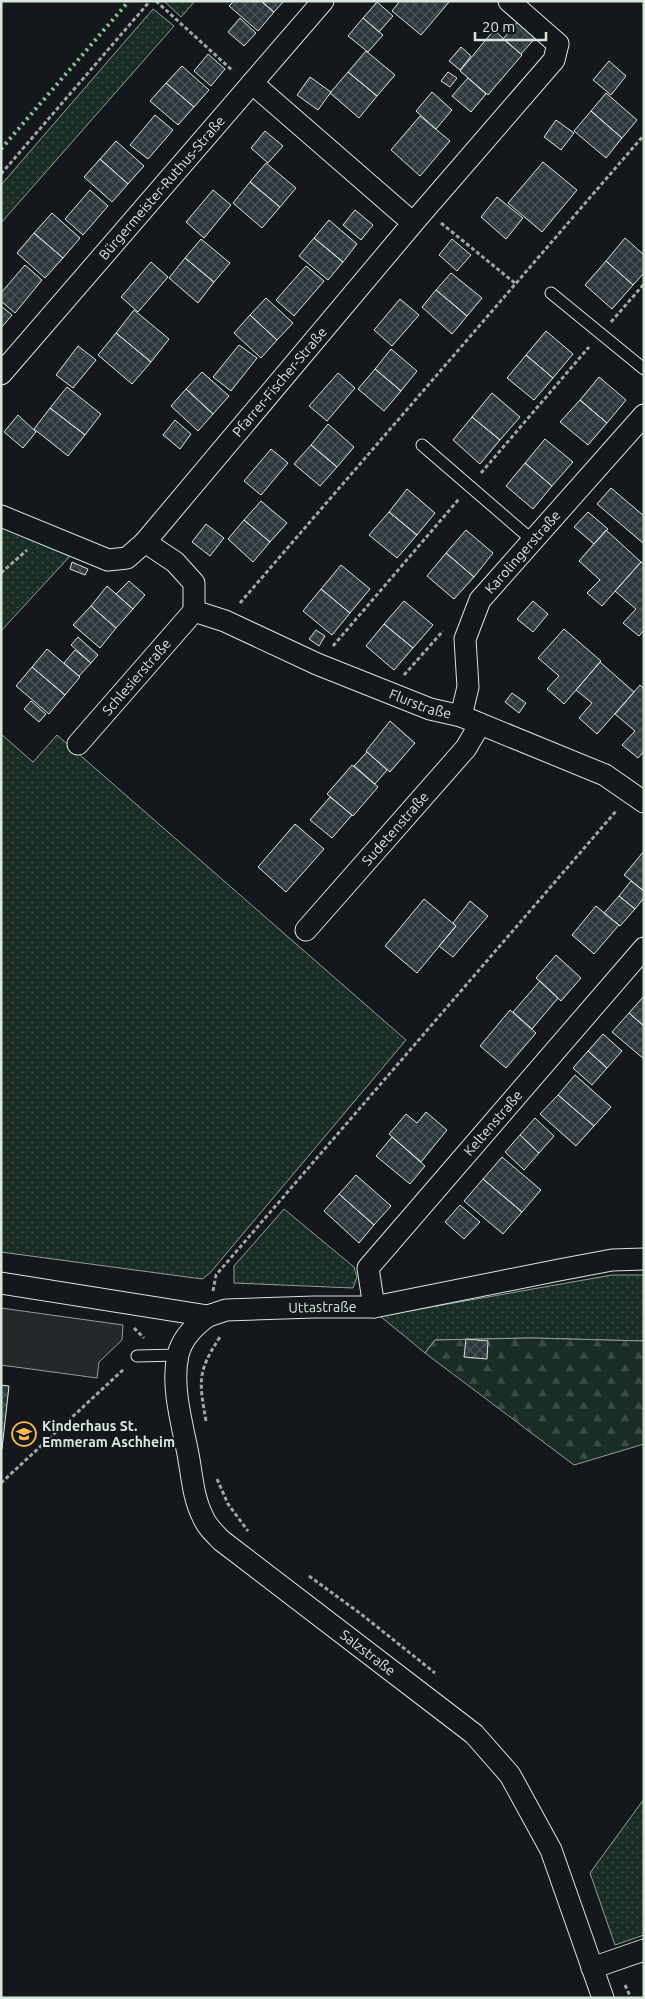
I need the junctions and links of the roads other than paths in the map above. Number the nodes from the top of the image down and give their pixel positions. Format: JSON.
{"nodes":[{"id":1,"x":322,"y":1,"type":"edge"},
{"id":2,"x":509,"y":1,"type":"edge"},
{"id":3,"x":251,"y":85,"type":"junction"},
{"id":4,"x":419,"y":217,"type":"junction"},
{"id":5,"x":551,"y":293,"type":"dead end"},
{"id":6,"x":644,"y":369,"type":"edge"},
{"id":7,"x":1,"y":374,"type":"edge"},
{"id":8,"x":644,"y":415,"type":"edge"},
{"id":9,"x":422,"y":445,"type":"dead end"},
{"id":10,"x":1,"y":516,"type":"edge"},
{"id":11,"x":532,"y":540,"type":"junction"},
{"id":12,"x":145,"y":542,"type":"junction"},
{"id":13,"x":194,"y":611,"type":"junction"},
{"id":14,"x":471,"y":720,"type":"junction"},
{"id":15,"x":78,"y":744,"type":"dead end"},
{"id":16,"x":638,"y":797,"type":"edge"},
{"id":17,"x":306,"y":930,"type":"dead end"},
{"id":18,"x":644,"y":948,"type":"edge"},
{"id":19,"x":644,"y":1259,"type":"edge"},
{"id":20,"x":1,"y":1282,"type":"edge"},
{"id":21,"x":374,"y":1307,"type":"junction"},
{"id":22,"x":208,"y":1316,"type":"junction"},
{"id":23,"x":178,"y":1355,"type":"junction"},
{"id":24,"x":137,"y":1356,"type":"dead end"},
{"id":25,"x":644,"y":1950,"type":"edge"},
{"id":26,"x":592,"y":1968,"type":"junction"},
{"id":27,"x":602,"y":1998,"type":"edge"}],
"edges":[{"from":1,"to":3,"type":"street","name":"Bürgermeister-Ruthus-Straße"},
{"from":2,"to":4,"type":"street","name":"Pfarrer-Fischer-Straße"},
{"from":3,"to":4,"type":"street"},
{"from":3,"to":7,"type":"street","name":"Bürgermeister-Ruthus-Straße"},
{"from":4,"to":12,"type":"street","name":"Pfarrer-Fischer-Straße"},
{"from":5,"to":6,"type":"lane"},
{"from":8,"to":11,"type":"street","name":"Karolingerstraße"},
{"from":9,"to":11,"type":"lane"},
{"from":10,"to":12,"type":"street"},
{"from":11,"to":14,"type":"street","name":"Karolingerstraße"},
{"from":12,"to":13,"type":"street"},
{"from":13,"to":14,"type":"street","name":"Flurstraße"},
{"from":13,"to":15,"type":"street","name":"Schlesierstraße"},
{"from":14,"to":16,"type":"street","name":"Flurstraße"},
{"from":14,"to":17,"type":"street","name":"Sudetenstraße"},
{"from":18,"to":21,"type":"street","name":"Keltenstraße"},
{"from":19,"to":21,"type":"street","name":"Uttastraße"},
{"from":20,"to":22,"type":"street","name":"Uttastraße"},
{"from":21,"to":22,"type":"street","name":"Uttastraße"},
{"from":22,"to":23,"type":"street","name":"Salzstraße"},
{"from":23,"to":24,"type":"lane"},
{"from":23,"to":26,"type":"street","name":"Salzstraße"},
{"from":25,"to":26,"type":"street"},
{"from":26,"to":27,"type":"street","name":"Salzstraße"}]}
